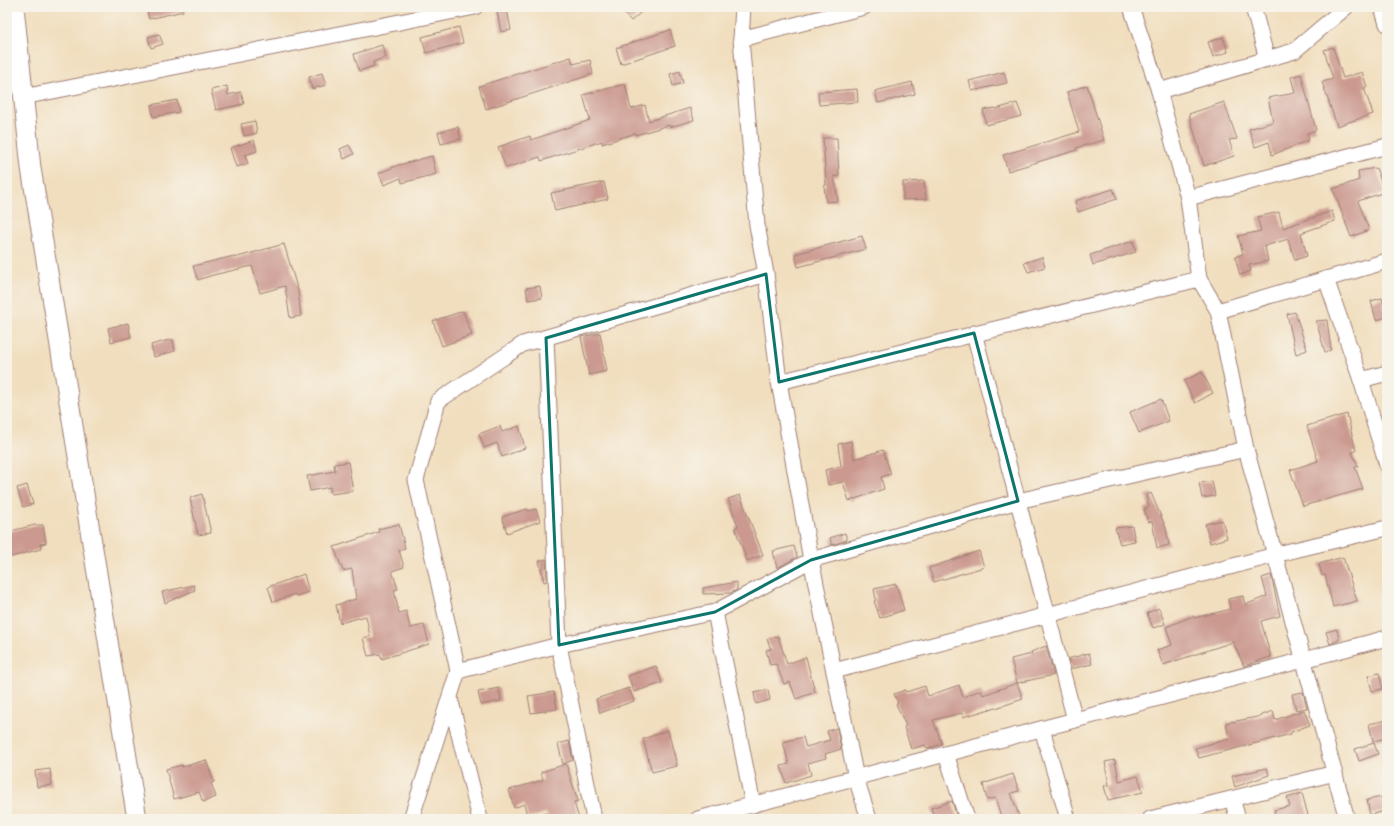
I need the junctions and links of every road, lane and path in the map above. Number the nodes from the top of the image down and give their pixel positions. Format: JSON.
{"nodes":[{"id":1,"x":14,"y":7,"type":"edge"},
{"id":2,"x":475,"y":7,"type":"edge"},
{"id":3,"x":743,"y":7,"type":"edge"},
{"id":4,"x":864,"y":7,"type":"edge"},
{"id":5,"x":1131,"y":7,"type":"edge"},
{"id":6,"x":1253,"y":7,"type":"edge"},
{"id":7,"x":1346,"y":7,"type":"edge"},
{"id":8,"x":1382,"y":7,"type":"edge"},
{"id":9,"x":1387,"y":24,"type":"edge"},
{"id":10,"x":741,"y":39,"type":"junction"},
{"id":11,"x":1267,"y":59,"type":"junction"},
{"id":12,"x":1160,"y":91,"type":"junction"},
{"id":13,"x":23,"y":97,"type":"junction"},
{"id":14,"x":1387,"y":146,"type":"edge"},
{"id":15,"x":1188,"y":198,"type":"junction"},
{"id":16,"x":1387,"y":260,"type":"edge"},
{"id":17,"x":766,"y":274,"type":"junction"},
{"id":18,"x":1199,"y":279,"type":"junction"},
{"id":19,"x":1326,"y":279,"type":"junction"},
{"id":20,"x":1218,"y":311,"type":"junction"},
{"id":21,"x":974,"y":333,"type":"junction"},
{"id":22,"x":546,"y":338,"type":"junction"},
{"id":23,"x":1387,"y":373,"type":"edge"},
{"id":24,"x":1361,"y":380,"type":"junction"},
{"id":25,"x":778,"y":382,"type":"junction"},
{"id":26,"x":1246,"y":449,"type":"junction"},
{"id":27,"x":1387,"y":465,"type":"edge"},
{"id":28,"x":1018,"y":501,"type":"junction"},
{"id":29,"x":1387,"y":528,"type":"edge"},
{"id":30,"x":1275,"y":555,"type":"junction"},
{"id":31,"x":811,"y":560,"type":"junction"},
{"id":32,"x":715,"y":612,"type":"junction"},
{"id":33,"x":1048,"y":615,"type":"junction"},
{"id":34,"x":1387,"y":638,"type":"edge"},
{"id":35,"x":559,"y":645,"type":"junction"},
{"id":36,"x":1304,"y":660,"type":"junction"},
{"id":37,"x":458,"y":671,"type":"junction"},
{"id":38,"x":834,"y":672,"type":"junction"},
{"id":39,"x":450,"y":698,"type":"junction"},
{"id":40,"x":1075,"y":720,"type":"junction"},
{"id":41,"x":1042,"y":729,"type":"junction"},
{"id":42,"x":946,"y":754,"type":"junction"},
{"id":43,"x":1335,"y":773,"type":"junction"},
{"id":44,"x":856,"y":778,"type":"junction"},
{"id":45,"x":1232,"y":798,"type":"junction"},
{"id":46,"x":753,"y":805,"type":"junction"},
{"id":47,"x":137,"y":819,"type":"edge"},
{"id":48,"x":411,"y":819,"type":"edge"},
{"id":49,"x":480,"y":819,"type":"edge"},
{"id":50,"x":594,"y":819,"type":"edge"},
{"id":51,"x":698,"y":819,"type":"edge"},
{"id":52,"x":868,"y":819,"type":"edge"},
{"id":53,"x":967,"y":819,"type":"edge"},
{"id":54,"x":1068,"y":819,"type":"edge"},
{"id":55,"x":1150,"y":819,"type":"edge"},
{"id":56,"x":1238,"y":819,"type":"edge"},
{"id":57,"x":1347,"y":819,"type":"edge"}],
"edges":[{"from":1,"to":13,"type":"street"},
{"from":2,"to":13,"type":"street"},
{"from":3,"to":10,"type":"street"},
{"from":4,"to":10,"type":"street"},
{"from":5,"to":12,"type":"street"},
{"from":6,"to":11,"type":"street"},
{"from":7,"to":11,"type":"street"},
{"from":8,"to":9,"type":"street"},
{"from":10,"to":17,"type":"street"},
{"from":11,"to":12,"type":"street"},
{"from":12,"to":15,"type":"street"},
{"from":13,"to":47,"type":"street"},
{"from":14,"to":15,"type":"street"},
{"from":15,"to":18,"type":"street"},
{"from":16,"to":19,"type":"street"},
{"from":17,"to":22,"type":"street"},
{"from":17,"to":25,"type":"street"},
{"from":18,"to":20,"type":"street"},
{"from":18,"to":21,"type":"street"},
{"from":19,"to":20,"type":"street"},
{"from":19,"to":24,"type":"street"},
{"from":20,"to":26,"type":"street"},
{"from":21,"to":25,"type":"street"},
{"from":21,"to":28,"type":"street"},
{"from":22,"to":35,"type":"street"},
{"from":22,"to":37,"type":"street"},
{"from":23,"to":24,"type":"street"},
{"from":24,"to":27,"type":"street"},
{"from":25,"to":31,"type":"street"},
{"from":26,"to":28,"type":"street"},
{"from":26,"to":30,"type":"street"},
{"from":28,"to":31,"type":"street"},
{"from":28,"to":33,"type":"street"},
{"from":29,"to":30,"type":"street"},
{"from":30,"to":33,"type":"street"},
{"from":30,"to":36,"type":"street"},
{"from":31,"to":32,"type":"street"},
{"from":31,"to":38,"type":"street"},
{"from":32,"to":35,"type":"street"},
{"from":32,"to":46,"type":"street"},
{"from":33,"to":38,"type":"street"},
{"from":33,"to":40,"type":"street"},
{"from":34,"to":36,"type":"street"},
{"from":35,"to":37,"type":"street"},
{"from":35,"to":50,"type":"street"},
{"from":36,"to":40,"type":"street"},
{"from":36,"to":43,"type":"street"},
{"from":37,"to":39,"type":"street"},
{"from":38,"to":44,"type":"street"},
{"from":39,"to":48,"type":"street"},
{"from":39,"to":49,"type":"street"},
{"from":40,"to":41,"type":"street"},
{"from":41,"to":42,"type":"street"},
{"from":41,"to":54,"type":"street"},
{"from":42,"to":44,"type":"street"},
{"from":42,"to":53,"type":"street"},
{"from":43,"to":45,"type":"street"},
{"from":43,"to":57,"type":"street"},
{"from":44,"to":46,"type":"street"},
{"from":44,"to":52,"type":"street"},
{"from":45,"to":55,"type":"street"},
{"from":45,"to":56,"type":"street"},
{"from":46,"to":51,"type":"street"}]}
